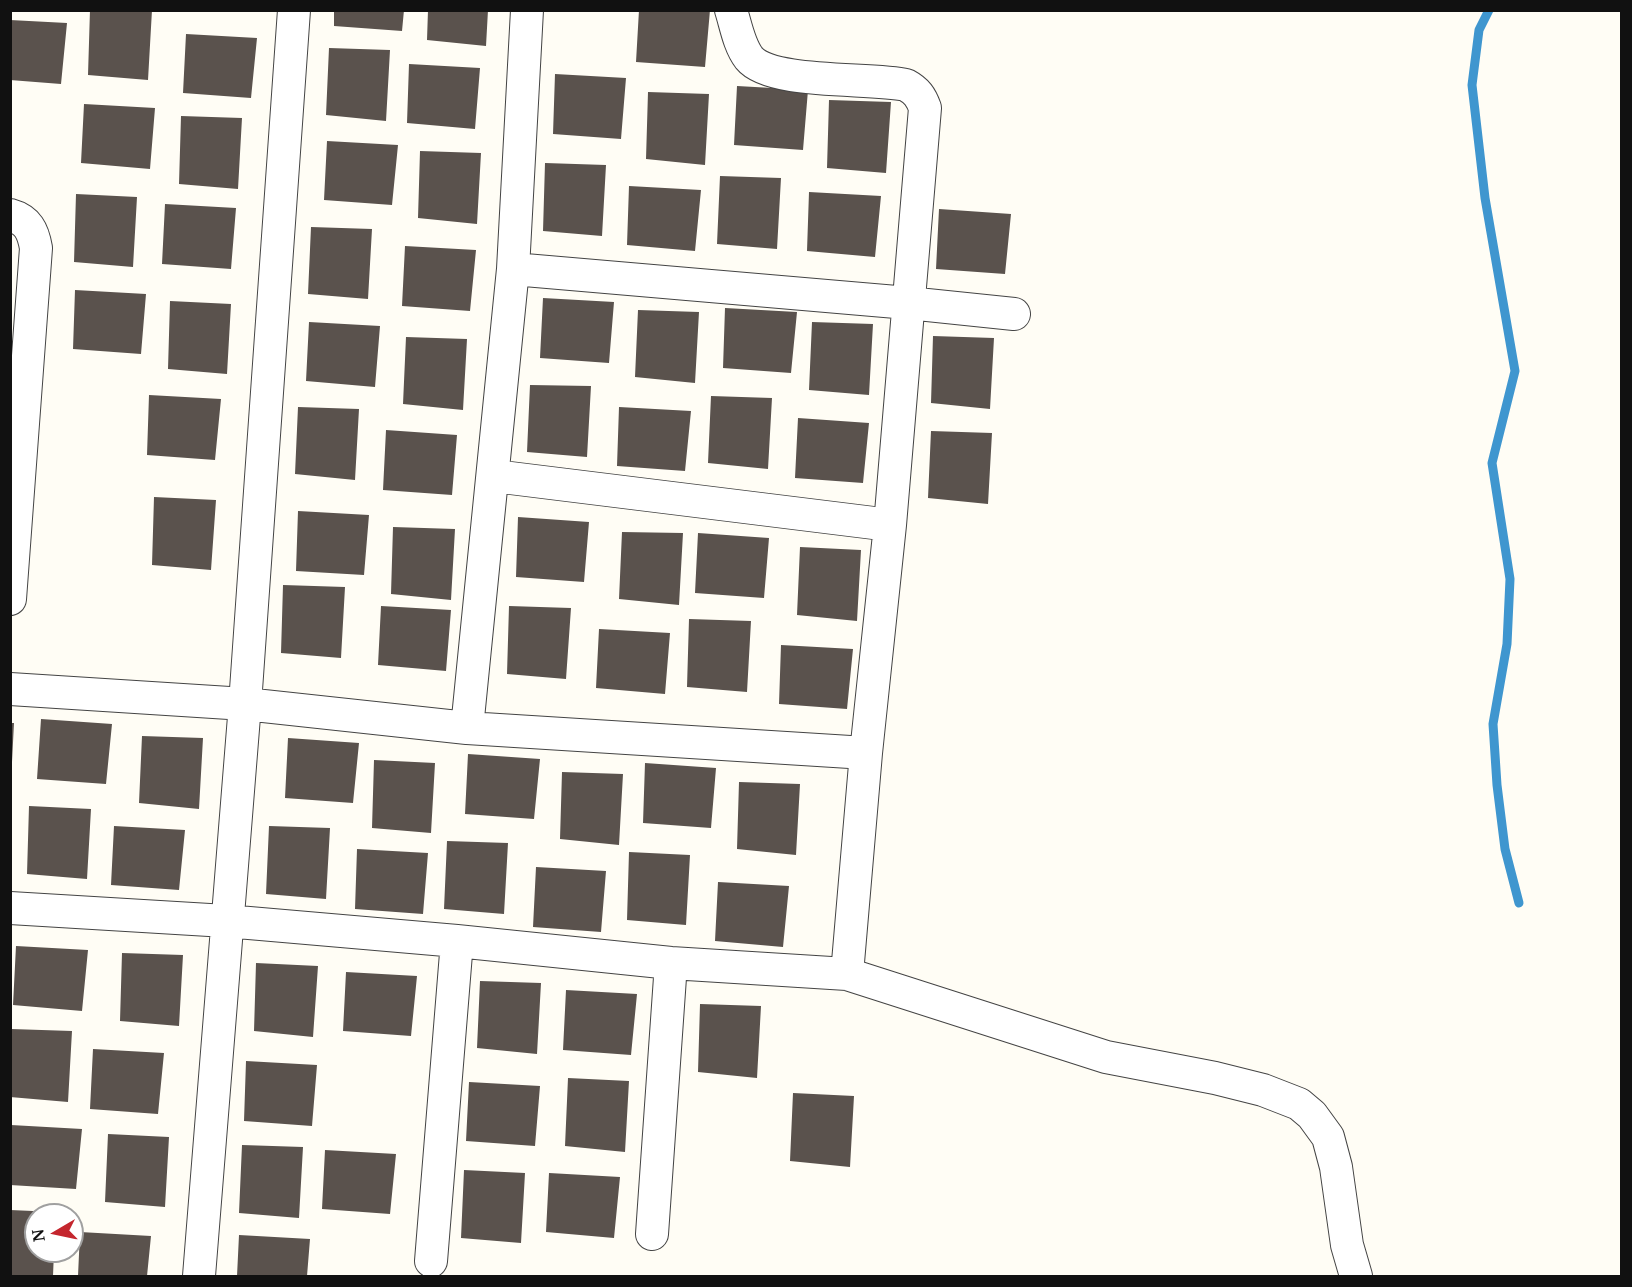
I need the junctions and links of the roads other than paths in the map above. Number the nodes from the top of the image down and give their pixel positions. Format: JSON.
{"nodes":[{"id":1,"x":294,"y":10,"type":"edge"},
{"id":2,"x":526,"y":10,"type":"edge"},
{"id":3,"x":731,"y":10,"type":"edge"},
{"id":4,"x":10,"y":215,"type":"edge"},
{"id":5,"x":513,"y":269,"type":"junction"},
{"id":6,"x":908,"y":303,"type":"junction"},
{"id":7,"x":1014,"y":314,"type":"dead end"},
{"id":8,"x":16,"y":450,"type":"edge"},
{"id":9,"x":494,"y":476,"type":"junction"},
{"id":10,"x":890,"y":525,"type":"junction"},
{"id":11,"x":10,"y":599,"type":"edge"},
{"id":12,"x":10,"y":689,"type":"edge"},
{"id":13,"x":245,"y":705,"type":"junction"},
{"id":14,"x":467,"y":728,"type":"junction"},
{"id":15,"x":866,"y":753,"type":"junction"},
{"id":16,"x":10,"y":909,"type":"edge"},
{"id":17,"x":226,"y":921,"type":"junction"},
{"id":18,"x":457,"y":941,"type":"junction"},
{"id":19,"x":671,"y":963,"type":"junction"},
{"id":20,"x":847,"y":974,"type":"junction"},
{"id":21,"x":652,"y":1234,"type":"dead end"},
{"id":22,"x":431,"y":1261,"type":"dead end"},
{"id":23,"x":199,"y":1276,"type":"edge"},
{"id":24,"x":1356,"y":1276,"type":"edge"}],
"edges":[{"from":1,"to":13,"type":"street"},
{"from":2,"to":5,"type":"street"},
{"from":3,"to":6,"type":"street"},
{"from":4,"to":8,"type":"street"},
{"from":5,"to":6,"type":"street"},
{"from":5,"to":9,"type":"street"},
{"from":6,"to":7,"type":"street"},
{"from":6,"to":10,"type":"street"},
{"from":8,"to":11,"type":"street"},
{"from":9,"to":10,"type":"street"},
{"from":9,"to":14,"type":"street"},
{"from":10,"to":15,"type":"street"},
{"from":12,"to":13,"type":"street"},
{"from":13,"to":14,"type":"street"},
{"from":13,"to":17,"type":"street"},
{"from":14,"to":15,"type":"street"},
{"from":15,"to":20,"type":"street"},
{"from":16,"to":17,"type":"street"},
{"from":17,"to":18,"type":"street"},
{"from":17,"to":23,"type":"street"},
{"from":18,"to":19,"type":"street"},
{"from":18,"to":22,"type":"street"},
{"from":19,"to":20,"type":"street"},
{"from":19,"to":21,"type":"street"},
{"from":20,"to":24,"type":"street"}]}
